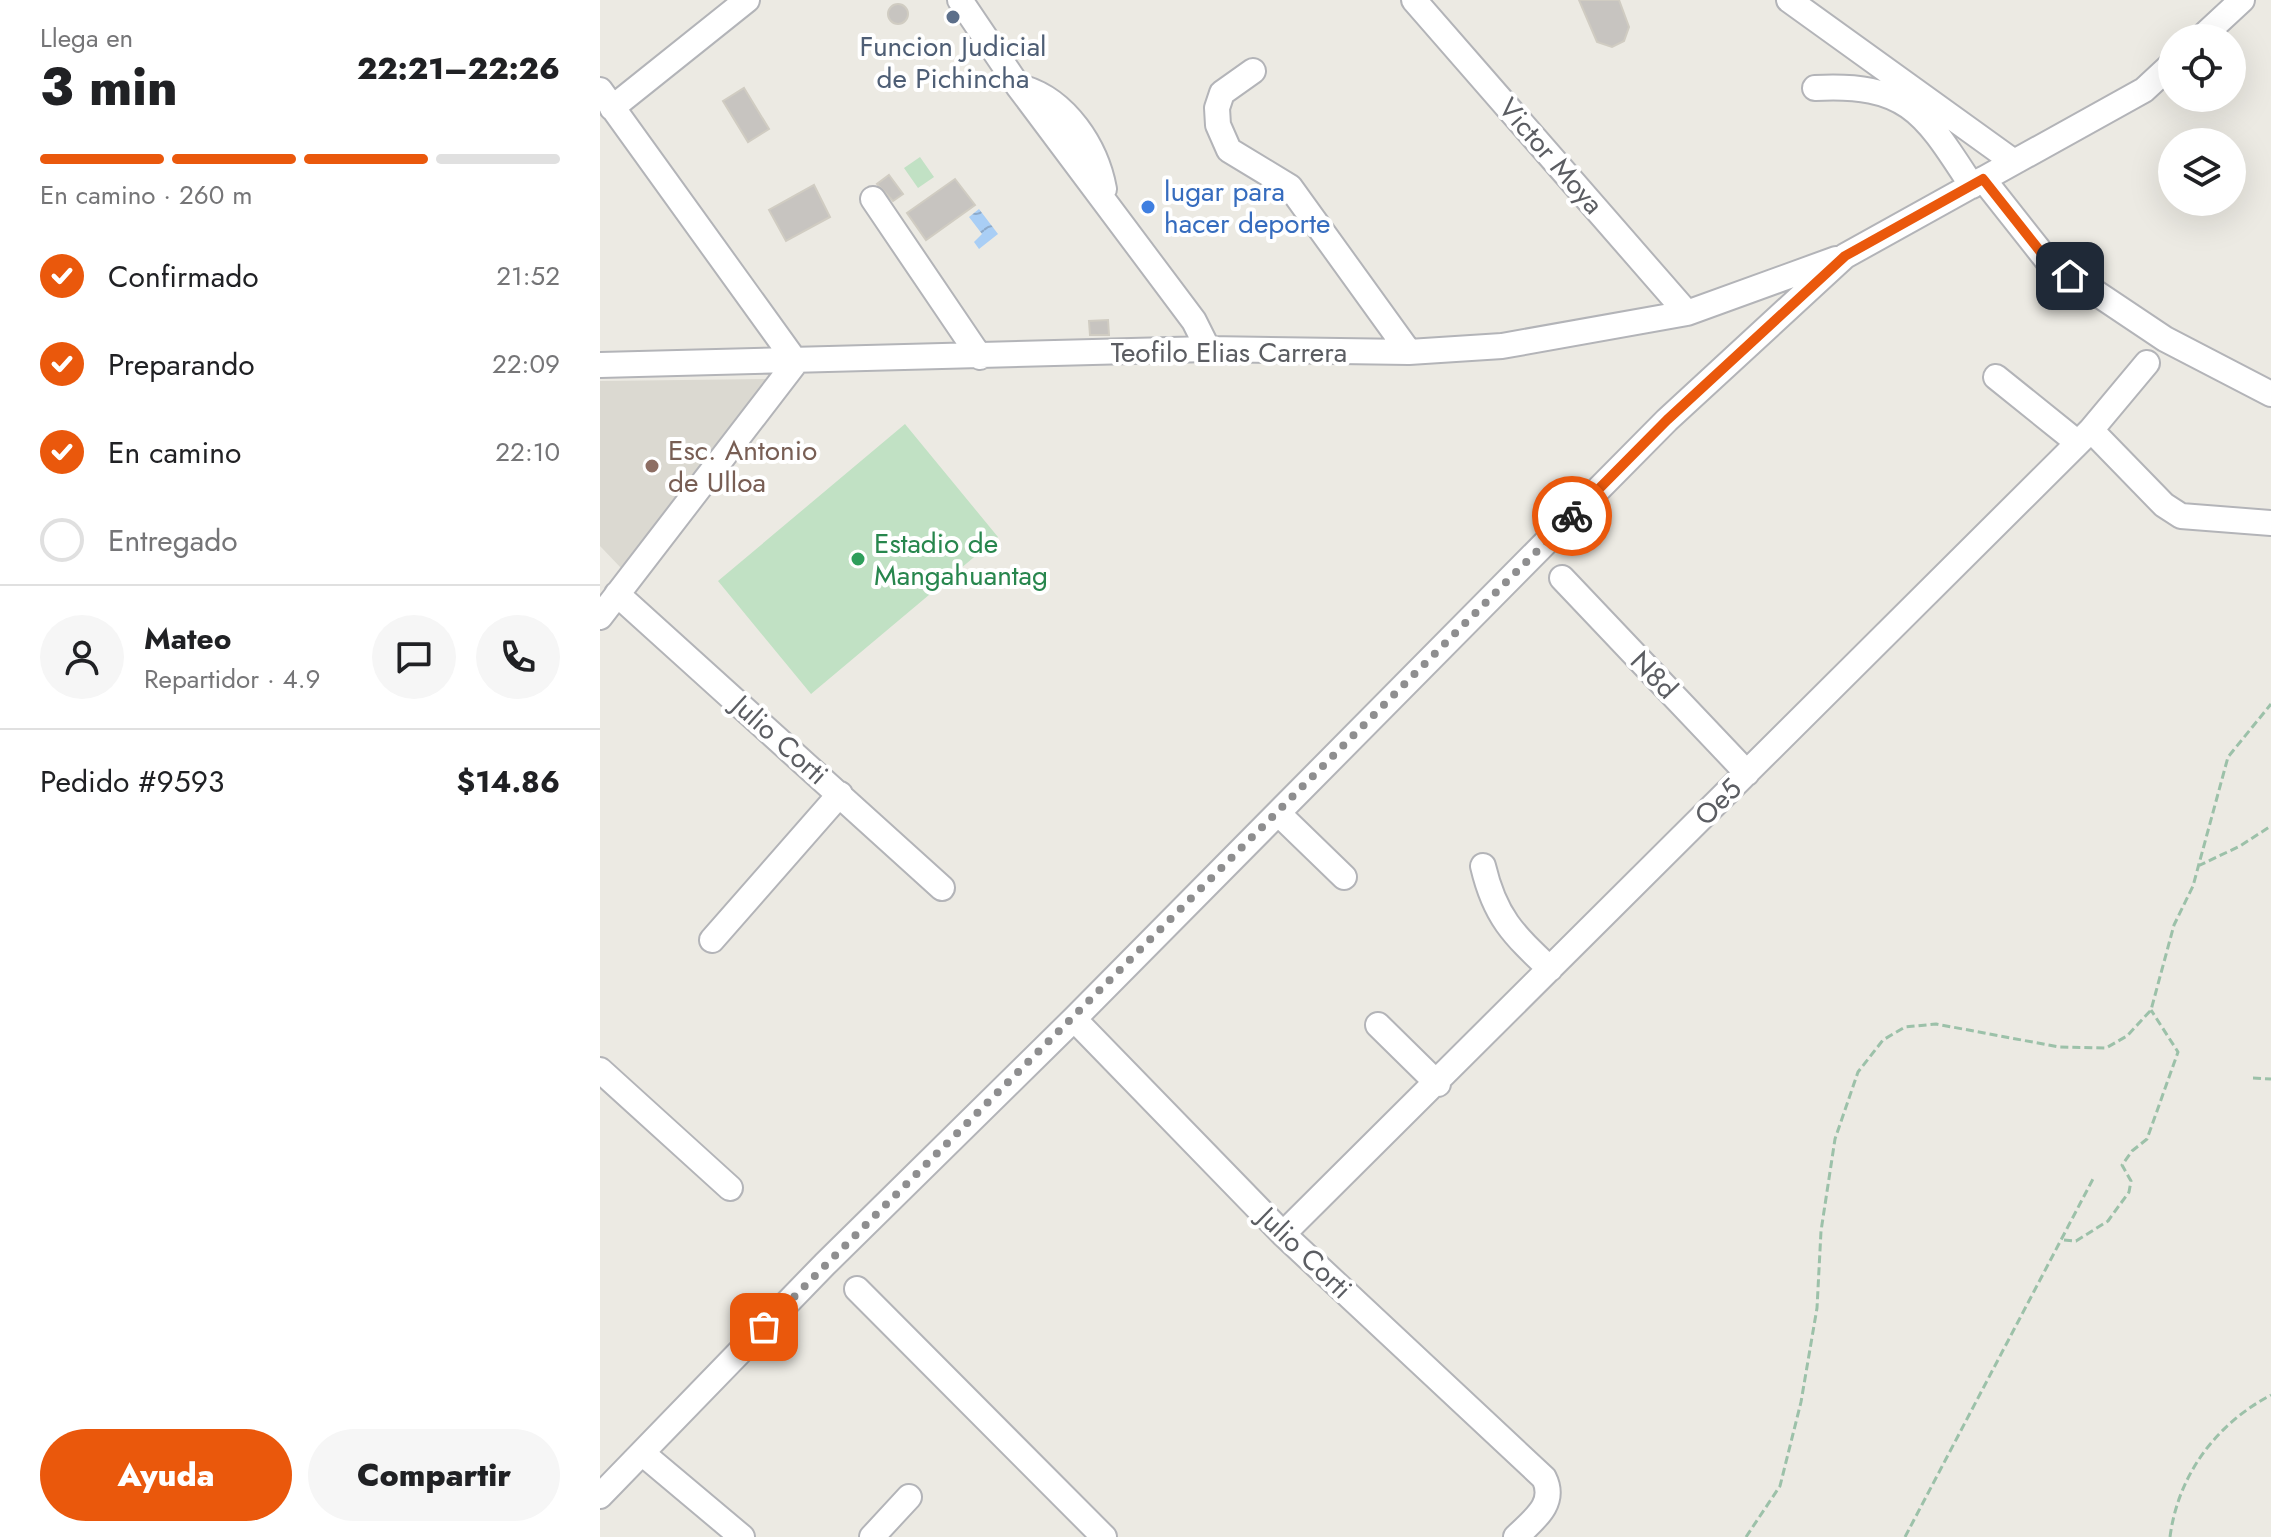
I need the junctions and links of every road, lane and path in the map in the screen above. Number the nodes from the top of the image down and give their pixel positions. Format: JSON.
{"nodes":[{"id":1,"x":747,"y":0,"type":"edge"},
{"id":2,"x":960,"y":0,"type":"edge"},
{"id":3,"x":1414,"y":0,"type":"edge"},
{"id":4,"x":1789,"y":0,"type":"edge"},
{"id":5,"x":2242,"y":0,"type":"edge"},
{"id":6,"x":2216,"y":24,"type":"edge"},
{"id":7,"x":1253,"y":71,"type":"dead end"},
{"id":8,"x":2158,"y":77,"type":"edge"},
{"id":9,"x":1815,"y":88,"type":"dead end"},
{"id":10,"x":606,"y":99,"type":"edge"},
{"id":11,"x":2014,"y":162,"type":"junction"},
{"id":12,"x":1978,"y":182,"type":"junction"},
{"id":13,"x":873,"y":199,"type":"dead end"},
{"id":14,"x":1845,"y":256,"type":"junction"},
{"id":15,"x":1687,"y":313,"type":"junction"},
{"id":16,"x":1208,"y":349,"type":"junction"},
{"id":17,"x":1409,"y":352,"type":"junction"},
{"id":18,"x":980,"y":357,"type":"junction"},
{"id":19,"x":796,"y":362,"type":"junction"},
{"id":20,"x":2147,"y":363,"type":"dead end"},
{"id":21,"x":600,"y":365,"type":"edge"},
{"id":22,"x":1996,"y":377,"type":"dead end"},
{"id":23,"x":2271,"y":394,"type":"edge"},
{"id":24,"x":2084,"y":436,"type":"junction"},
{"id":25,"x":2271,"y":523,"type":"edge"},
{"id":26,"x":1562,"y":578,"type":"dead end"},
{"id":27,"x":617,"y":594,"type":"junction"},
{"id":28,"x":600,"y":617,"type":"edge"},
{"id":29,"x":2271,"y":704,"type":"edge"},
{"id":30,"x":1747,"y":773,"type":"junction"},
{"id":31,"x":840,"y":794,"type":"junction"},
{"id":32,"x":1278,"y":813,"type":"junction"},
{"id":33,"x":2271,"y":826,"type":"edge"},
{"id":34,"x":1483,"y":866,"type":"dead end"},
{"id":35,"x":2198,"y":866,"type":"junction"},
{"id":36,"x":1344,"y":877,"type":"dead end"},
{"id":37,"x":942,"y":888,"type":"dead end"},
{"id":38,"x":712,"y":940,"type":"dead end"},
{"id":39,"x":1550,"y":969,"type":"junction"},
{"id":40,"x":2151,"y":1010,"type":"junction"},
{"id":41,"x":1074,"y":1019,"type":"junction"},
{"id":42,"x":1378,"y":1025,"type":"dead end"},
{"id":43,"x":600,"y":1070,"type":"edge"},
{"id":44,"x":2253,"y":1078,"type":"dead end"},
{"id":45,"x":2271,"y":1079,"type":"edge"},
{"id":46,"x":1438,"y":1084,"type":"junction"},
{"id":47,"x":2093,"y":1179,"type":"dead end"},
{"id":48,"x":730,"y":1188,"type":"dead end"},
{"id":49,"x":1283,"y":1234,"type":"junction"},
{"id":50,"x":2063,"y":1240,"type":"junction"},
{"id":51,"x":857,"y":1289,"type":"dead end"},
{"id":52,"x":2271,"y":1395,"type":"edge"},
{"id":53,"x":642,"y":1453,"type":"junction"},
{"id":54,"x":600,"y":1496,"type":"edge"},
{"id":55,"x":909,"y":1497,"type":"dead end"},
{"id":56,"x":742,"y":1537,"type":"edge"},
{"id":57,"x":872,"y":1537,"type":"edge"},
{"id":58,"x":1104,"y":1537,"type":"edge"},
{"id":59,"x":1516,"y":1537,"type":"edge"},
{"id":60,"x":1746,"y":1537,"type":"edge"},
{"id":61,"x":1905,"y":1537,"type":"edge"},
{"id":62,"x":2170,"y":1537,"type":"edge"}],
"edges":[{"from":1,"to":10,"type":"street"},
{"from":2,"to":16,"type":"street"},
{"from":3,"to":15,"type":"street","name":"Victor Moya"},
{"from":4,"to":11,"type":"street"},
{"from":5,"to":6,"type":"street"},
{"from":7,"to":17,"type":"street"},
{"from":8,"to":11,"type":"street"},
{"from":9,"to":12,"type":"street"},
{"from":10,"to":19,"type":"street"},
{"from":11,"to":12,"type":"street"},
{"from":12,"to":14,"type":"street"},
{"from":12,"to":23,"type":"street"},
{"from":13,"to":18,"type":"street"},
{"from":14,"to":15,"type":"street","name":"Teofilo Elias Carrera"},
{"from":14,"to":32,"type":"street"},
{"from":15,"to":17,"type":"street","name":"Teofilo Elias Carrera"},
{"from":16,"to":17,"type":"street","name":"Teofilo Elias Carrera"},
{"from":16,"to":18,"type":"street","name":"Teofilo Elias Carrera"},
{"from":18,"to":19,"type":"street","name":"Teofilo Elias Carrera"},
{"from":19,"to":21,"type":"street","name":"Teofilo Elias Carrera"},
{"from":19,"to":27,"type":"street"},
{"from":20,"to":24,"type":"street","name":"Oe5"},
{"from":22,"to":24,"type":"street"},
{"from":24,"to":25,"type":"street"},
{"from":24,"to":30,"type":"street","name":"Oe5"},
{"from":26,"to":30,"type":"street","name":"N8d"},
{"from":27,"to":28,"type":"street"},
{"from":27,"to":31,"type":"street","name":"Julio Corti"},
{"from":29,"to":35,"type":"path"},
{"from":30,"to":39,"type":"street","name":"Oe5"},
{"from":31,"to":37,"type":"street","name":"Julio Corti"},
{"from":31,"to":38,"type":"street"},
{"from":32,"to":36,"type":"street"},
{"from":32,"to":41,"type":"street"},
{"from":33,"to":35,"type":"path"},
{"from":34,"to":39,"type":"street"},
{"from":35,"to":40,"type":"path"},
{"from":39,"to":46,"type":"street","name":"Oe5"},
{"from":40,"to":50,"type":"path"},
{"from":40,"to":60,"type":"path"},
{"from":41,"to":49,"type":"street","name":"Julio Corti"},
{"from":41,"to":53,"type":"street"},
{"from":42,"to":46,"type":"street"},
{"from":43,"to":48,"type":"street"},
{"from":44,"to":45,"type":"path"},
{"from":46,"to":49,"type":"street","name":"Oe5"},
{"from":47,"to":50,"type":"path"},
{"from":49,"to":59,"type":"street","name":"Julio Corti"},
{"from":50,"to":61,"type":"path"},
{"from":51,"to":58,"type":"street"},
{"from":52,"to":62,"type":"path"},
{"from":53,"to":54,"type":"street"},
{"from":53,"to":56,"type":"street"},
{"from":55,"to":57,"type":"street"}]}
